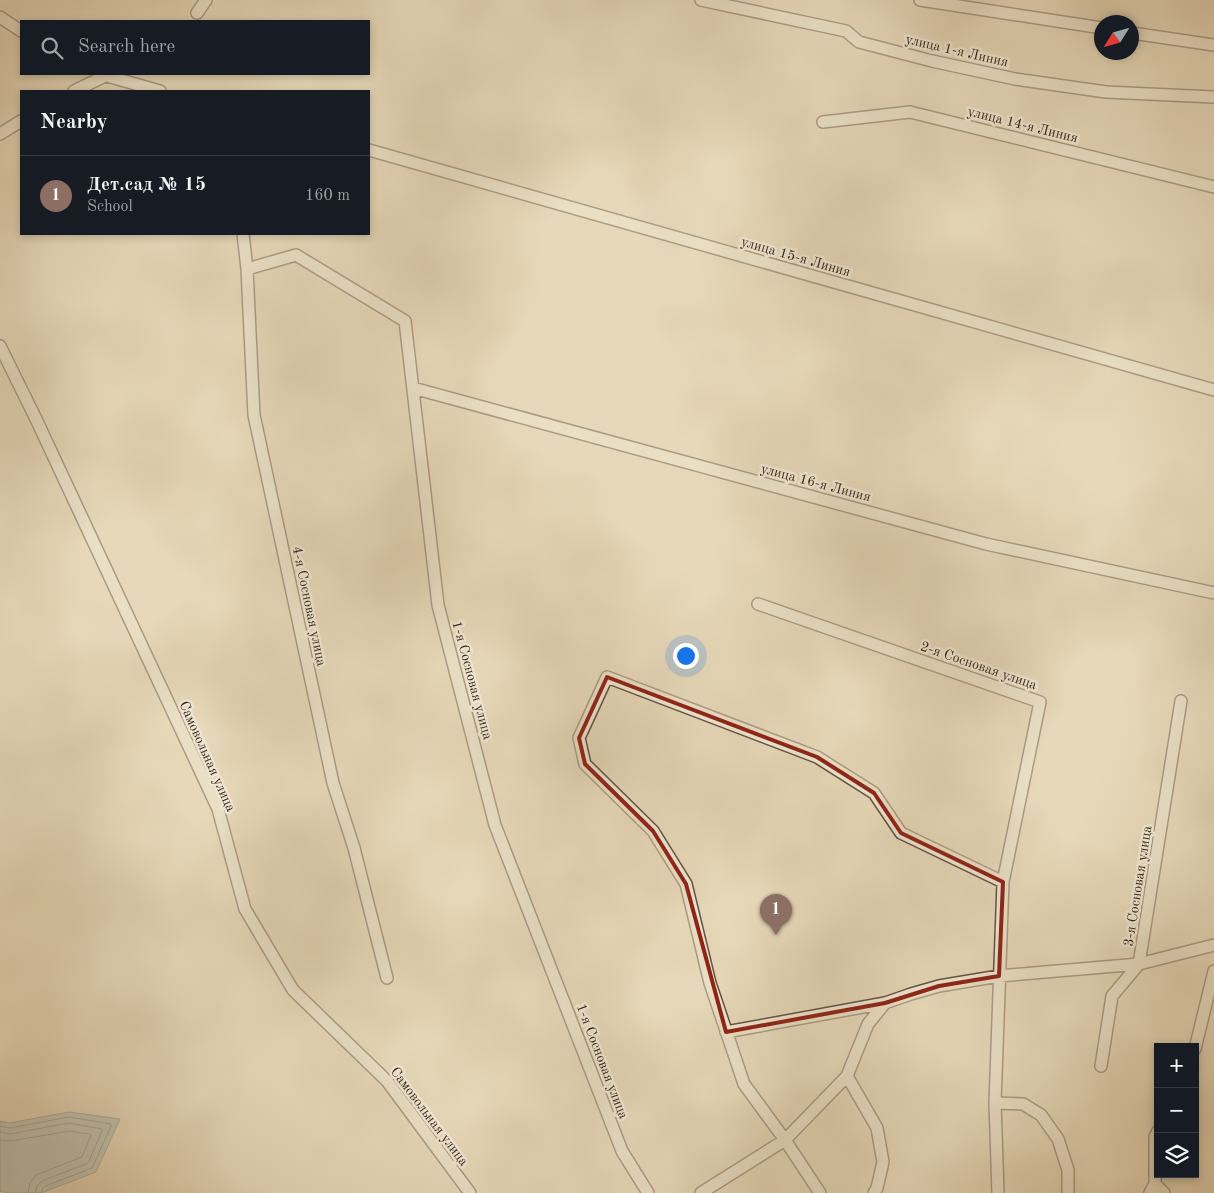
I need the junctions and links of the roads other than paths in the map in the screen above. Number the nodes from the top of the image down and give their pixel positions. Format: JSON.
{"nodes":[{"id":1,"x":206,"y":0,"type":"edge"},
{"id":2,"x":701,"y":0,"type":"edge"},
{"id":3,"x":920,"y":0,"type":"edge"},
{"id":4,"x":197,"y":13,"type":"dead end"},
{"id":5,"x":0,"y":17,"type":"edge"},
{"id":6,"x":1094,"y":27,"type":"edge"},
{"id":7,"x":20,"y":30,"type":"edge"},
{"id":8,"x":1139,"y":33,"type":"edge"},
{"id":9,"x":1214,"y":45,"type":"edge"},
{"id":10,"x":103,"y":75,"type":"edge"},
{"id":11,"x":76,"y":90,"type":"edge"},
{"id":12,"x":156,"y":90,"type":"edge"},
{"id":13,"x":1214,"y":97,"type":"edge"},
{"id":14,"x":20,"y":122,"type":"edge"},
{"id":15,"x":824,"y":122,"type":"dead end"},
{"id":16,"x":0,"y":134,"type":"edge"},
{"id":17,"x":370,"y":150,"type":"edge"},
{"id":18,"x":1214,"y":187,"type":"edge"},
{"id":19,"x":243,"y":235,"type":"edge"},
{"id":20,"x":247,"y":269,"type":"junction"},
{"id":21,"x":0,"y":346,"type":"edge"},
{"id":22,"x":413,"y":388,"type":"junction"},
{"id":23,"x":1214,"y":390,"type":"edge"},
{"id":24,"x":1214,"y":593,"type":"edge"},
{"id":25,"x":758,"y":604,"type":"dead end"},
{"id":26,"x":1181,"y":701,"type":"dead end"},
{"id":27,"x":1003,"y":882,"type":"junction"},
{"id":28,"x":1214,"y":945,"type":"edge"},
{"id":29,"x":1140,"y":964,"type":"junction"},
{"id":30,"x":1214,"y":971,"type":"edge"},
{"id":31,"x":999,"y":976,"type":"junction"},
{"id":32,"x":387,"y":978,"type":"dead end"},
{"id":33,"x":885,"y":1003,"type":"junction"},
{"id":34,"x":726,"y":1032,"type":"junction"},
{"id":35,"x":1196,"y":1043,"type":"edge"},
{"id":36,"x":1101,"y":1066,"type":"dead end"},
{"id":37,"x":847,"y":1076,"type":"junction"},
{"id":38,"x":995,"y":1103,"type":"junction"},
{"id":39,"x":1157,"y":1133,"type":"edge"},
{"id":40,"x":785,"y":1140,"type":"junction"},
{"id":41,"x":1152,"y":1188,"type":"edge"},
{"id":42,"x":470,"y":1193,"type":"edge"},
{"id":43,"x":648,"y":1193,"type":"edge"},
{"id":44,"x":701,"y":1193,"type":"edge"},
{"id":45,"x":820,"y":1193,"type":"edge"},
{"id":46,"x":874,"y":1193,"type":"edge"},
{"id":47,"x":998,"y":1193,"type":"edge"},
{"id":48,"x":1068,"y":1193,"type":"edge"},
{"id":49,"x":1164,"y":1193,"type":"edge"}],
"edges":[{"from":1,"to":4,"type":"street"},
{"from":2,"to":13,"type":"street","name":"улица 1-я Линия"},
{"from":3,"to":6,"type":"street"},
{"from":5,"to":7,"type":"street"},
{"from":8,"to":9,"type":"street"},
{"from":10,"to":11,"type":"street"},
{"from":10,"to":12,"type":"street"},
{"from":14,"to":16,"type":"street"},
{"from":15,"to":18,"type":"street","name":"улица 14-я Линия"},
{"from":17,"to":23,"type":"street","name":"улица 15-я Линия"},
{"from":19,"to":20,"type":"street","name":"4-я Сосновая улица"},
{"from":20,"to":22,"type":"street","name":"1-я Сосновая улица"},
{"from":20,"to":32,"type":"street","name":"4-я Сосновая улица"},
{"from":21,"to":42,"type":"street","name":"Самовольная улица"},
{"from":22,"to":24,"type":"street","name":"улица 16-я Линия"},
{"from":22,"to":43,"type":"street","name":"1-я Сосновая улица"},
{"from":25,"to":27,"type":"street","name":"2-я Сосновая улица"},
{"from":26,"to":29,"type":"street","name":"3-я Сосновая улица"},
{"from":27,"to":31,"type":"street","name":"2-я Сосновая улица"},
{"from":27,"to":34,"type":"street"},
{"from":28,"to":29,"type":"street"},
{"from":29,"to":31,"type":"street"},
{"from":29,"to":36,"type":"street","name":"3-я Сосновая улица"},
{"from":30,"to":35,"type":"street"},
{"from":31,"to":33,"type":"street"},
{"from":31,"to":38,"type":"street","name":"2-я Сосновая улица"},
{"from":33,"to":34,"type":"street"},
{"from":33,"to":37,"type":"street"},
{"from":34,"to":40,"type":"street"},
{"from":37,"to":40,"type":"street"},
{"from":37,"to":46,"type":"street"},
{"from":38,"to":47,"type":"street","name":"2-я Сосновая улица"},
{"from":38,"to":48,"type":"street"},
{"from":39,"to":41,"type":"street"},
{"from":40,"to":44,"type":"street"},
{"from":40,"to":45,"type":"street"},
{"from":41,"to":49,"type":"street"}]}
